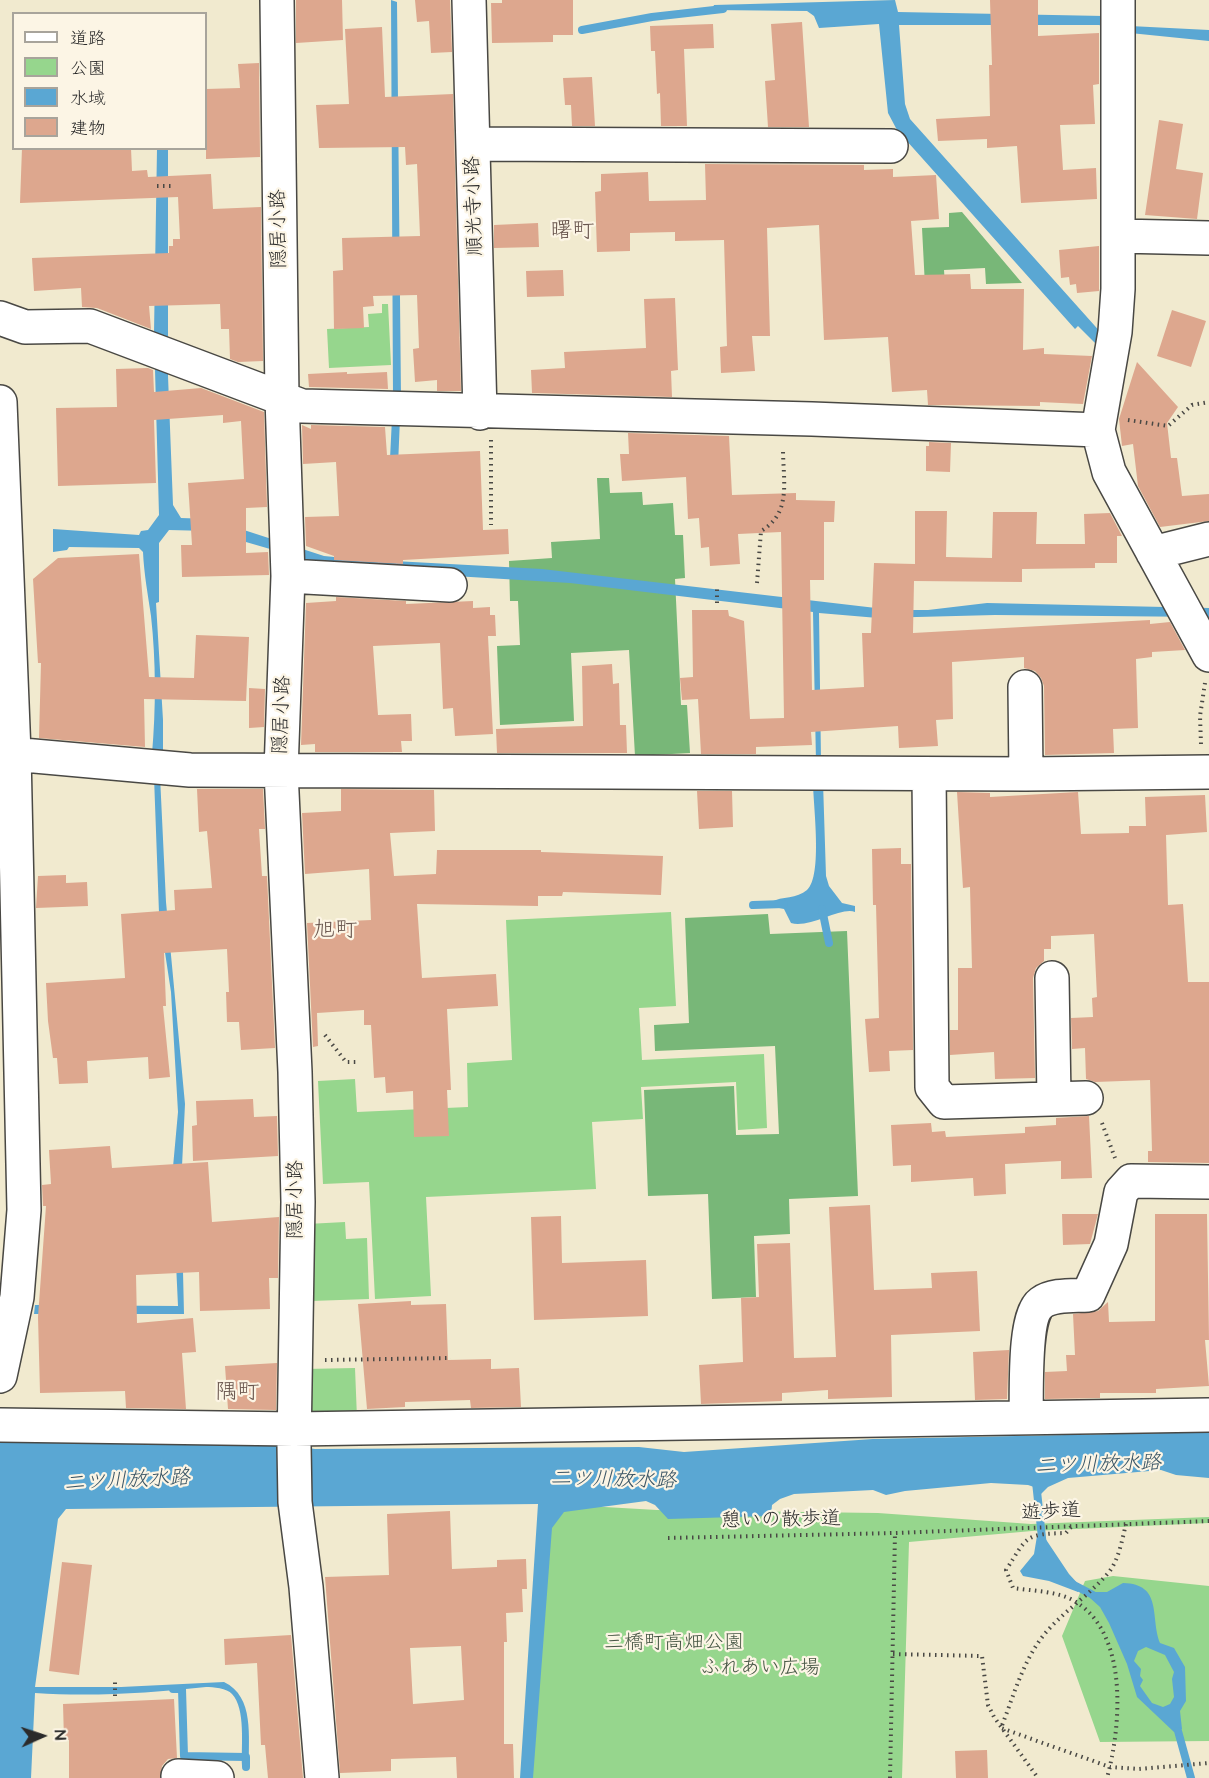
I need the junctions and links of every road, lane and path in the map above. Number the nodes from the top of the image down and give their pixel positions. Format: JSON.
{"nodes":[{"id":1,"x":277,"y":0,"type":"edge"},
{"id":2,"x":469,"y":0,"type":"edge"},
{"id":3,"x":1119,"y":13,"type":"edge"},
{"id":4,"x":474,"y":144,"type":"junction"},
{"id":5,"x":891,"y":146,"type":"dead end"},
{"id":6,"x":157,"y":186,"type":"dead end"},
{"id":7,"x":172,"y":186,"type":"dead end"},
{"id":8,"x":1119,"y":236,"type":"junction"},
{"id":9,"x":1209,"y":238,"type":"edge"},
{"id":10,"x":0,"y":318,"type":"edge"},
{"id":11,"x":282,"y":398,"type":"junction"},
{"id":12,"x":0,"y":402,"type":"edge"},
{"id":13,"x":1209,"y":402,"type":"edge"},
{"id":14,"x":486,"y":413,"type":"junction"},
{"id":15,"x":784,"y":418,"type":"junction"},
{"id":16,"x":1099,"y":423,"type":"junction"},
{"id":17,"x":491,"y":525,"type":"dead end"},
{"id":18,"x":1209,"y":539,"type":"edge"},
{"id":19,"x":1153,"y":553,"type":"junction"},
{"id":20,"x":287,"y":560,"type":"junction"},
{"id":21,"x":757,"y":583,"type":"dead end"},
{"id":22,"x":450,"y":585,"type":"dead end"},
{"id":23,"x":717,"y":588,"type":"dead end"},
{"id":24,"x":717,"y":603,"type":"dead end"},
{"id":25,"x":1209,"y":655,"type":"edge"},
{"id":26,"x":1025,"y":687,"type":"dead end"},
{"id":27,"x":7,"y":753,"type":"edge"},
{"id":28,"x":281,"y":771,"type":"junction"},
{"id":29,"x":1206,"y":772,"type":"edge"},
{"id":30,"x":929,"y":774,"type":"junction"},
{"id":31,"x":1026,"y":774,"type":"junction"},
{"id":32,"x":1052,"y":978,"type":"dead end"},
{"id":33,"x":318,"y":1035,"type":"dead end"},
{"id":34,"x":356,"y":1062,"type":"dead end"},
{"id":35,"x":1070,"y":1098,"type":"junction"},
{"id":36,"x":1209,"y":1182,"type":"edge"},
{"id":37,"x":1127,"y":1186,"type":"junction"},
{"id":38,"x":451,"y":1358,"type":"dead end"},
{"id":39,"x":294,"y":1360,"type":"junction"},
{"id":40,"x":0,"y":1376,"type":"edge"},
{"id":41,"x":1209,"y":1415,"type":"edge"},
{"id":42,"x":1026,"y":1418,"type":"junction"},
{"id":43,"x":0,"y":1425,"type":"edge"},
{"id":44,"x":294,"y":1437,"type":"junction"},
{"id":45,"x":1209,"y":1521,"type":"edge"},
{"id":46,"x":1126,"y":1524,"type":"junction"},
{"id":47,"x":1046,"y":1531,"type":"junction"},
{"id":48,"x":895,"y":1533,"type":"junction"},
{"id":49,"x":668,"y":1538,"type":"dead end"},
{"id":50,"x":1076,"y":1602,"type":"junction"},
{"id":51,"x":893,"y":1654,"type":"junction"},
{"id":52,"x":115,"y":1681,"type":"dead end"},
{"id":53,"x":115,"y":1696,"type":"dead end"},
{"id":54,"x":1001,"y":1728,"type":"junction"},
{"id":55,"x":1209,"y":1763,"type":"edge"},
{"id":56,"x":1110,"y":1767,"type":"junction"},
{"id":57,"x":178,"y":1776,"type":"dead end"},
{"id":58,"x":217,"y":1778,"type":"edge"},
{"id":59,"x":322,"y":1778,"type":"edge"},
{"id":60,"x":890,"y":1778,"type":"edge"},
{"id":61,"x":1038,"y":1778,"type":"edge"},
{"id":62,"x":1107,"y":1778,"type":"edge"}],
"edges":[{"from":1,"to":11,"type":"street","name":"隠居小路"},
{"from":2,"to":4,"type":"street","name":"順光寺小路"},
{"from":3,"to":8,"type":"street"},
{"from":4,"to":5,"type":"street"},
{"from":4,"to":14,"type":"street","name":"順光寺小路"},
{"from":6,"to":7,"type":"path"},
{"from":8,"to":9,"type":"street"},
{"from":8,"to":16,"type":"street"},
{"from":10,"to":11,"type":"street"},
{"from":11,"to":14,"type":"street"},
{"from":11,"to":20,"type":"street","name":"隠居小路"},
{"from":12,"to":27,"type":"street"},
{"from":13,"to":16,"type":"path"},
{"from":14,"to":15,"type":"street"},
{"from":14,"to":17,"type":"path"},
{"from":15,"to":16,"type":"street"},
{"from":15,"to":21,"type":"path"},
{"from":16,"to":19,"type":"street"},
{"from":18,"to":19,"type":"street"},
{"from":19,"to":25,"type":"street"},
{"from":20,"to":22,"type":"street"},
{"from":20,"to":28,"type":"street","name":"隠居小路"},
{"from":23,"to":24,"type":"path"},
{"from":25,"to":29,"type":"path"},
{"from":26,"to":31,"type":"street"},
{"from":27,"to":28,"type":"street"},
{"from":27,"to":40,"type":"street"},
{"from":28,"to":30,"type":"street"},
{"from":28,"to":39,"type":"street","name":"隠居小路"},
{"from":29,"to":31,"type":"street"},
{"from":30,"to":31,"type":"street"},
{"from":30,"to":35,"type":"street"},
{"from":32,"to":35,"type":"street"},
{"from":33,"to":34,"type":"path"},
{"from":35,"to":37,"type":"path"},
{"from":36,"to":37,"type":"street"},
{"from":37,"to":42,"type":"street"},
{"from":38,"to":39,"type":"path"},
{"from":39,"to":44,"type":"street","name":"隠居小路"},
{"from":41,"to":42,"type":"street"},
{"from":42,"to":44,"type":"street"},
{"from":43,"to":44,"type":"street"},
{"from":44,"to":59,"type":"street","name":"隠居小路"},
{"from":45,"to":46,"type":"path","name":"遊歩道"},
{"from":46,"to":47,"type":"path","name":"遊歩道"},
{"from":46,"to":50,"type":"path"},
{"from":47,"to":48,"type":"path","name":"遊歩道"},
{"from":47,"to":50,"type":"path"},
{"from":48,"to":49,"type":"path","name":"憩いの散歩道"},
{"from":48,"to":51,"type":"path"},
{"from":50,"to":54,"type":"path"},
{"from":50,"to":56,"type":"path"},
{"from":51,"to":54,"type":"path"},
{"from":51,"to":60,"type":"path"},
{"from":52,"to":53,"type":"path"},
{"from":54,"to":56,"type":"path"},
{"from":54,"to":61,"type":"path"},
{"from":55,"to":56,"type":"path"},
{"from":56,"to":62,"type":"path"},
{"from":57,"to":58,"type":"street"}]}
